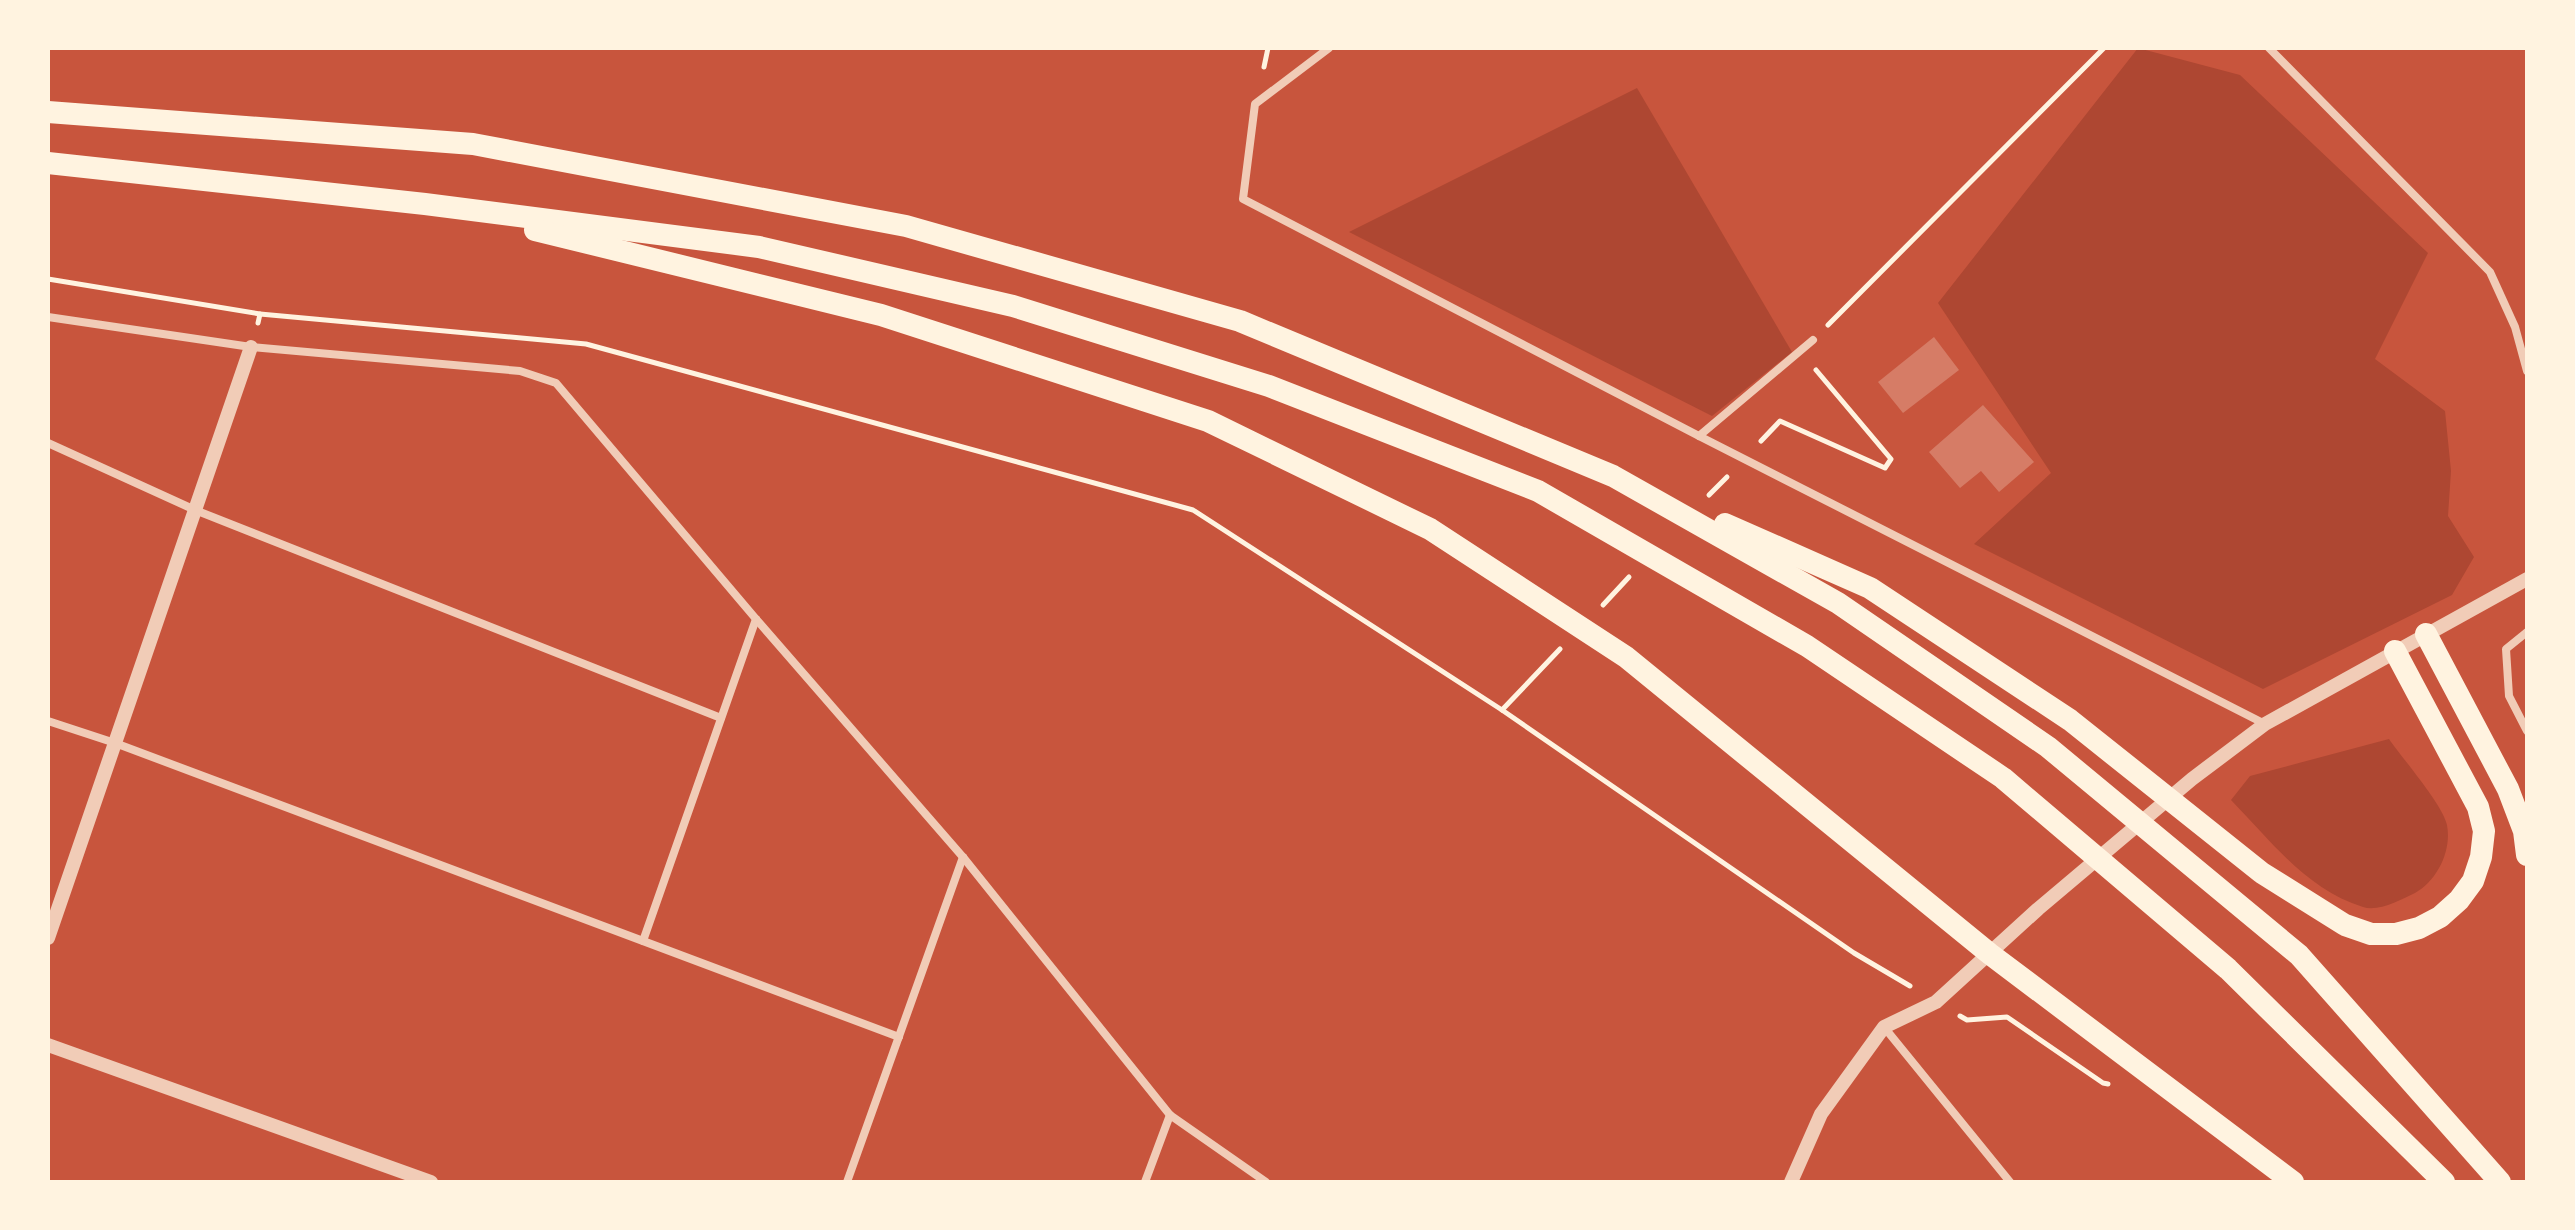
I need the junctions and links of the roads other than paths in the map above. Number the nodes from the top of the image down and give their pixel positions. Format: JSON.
{"nodes":[{"id":1,"x":1329,"y":48,"type":"edge"},
{"id":2,"x":2269,"y":48,"type":"edge"},
{"id":3,"x":48,"y":112,"type":"edge"},
{"id":4,"x":48,"y":163,"type":"edge"},
{"id":5,"x":425,"y":204,"type":"junction"},
{"id":6,"x":48,"y":317,"type":"edge"},
{"id":7,"x":1813,"y":340,"type":"road end"},
{"id":8,"x":251,"y":347,"type":"junction"},
{"id":9,"x":2527,"y":371,"type":"edge"},
{"id":10,"x":1699,"y":436,"type":"junction"},
{"id":11,"x":48,"y":443,"type":"edge"},
{"id":12,"x":1613,"y":476,"type":"junction"},
{"id":13,"x":195,"y":510,"type":"junction"},
{"id":14,"x":2527,"y":579,"type":"edge"},
{"id":15,"x":756,"y":619,"type":"junction"},
{"id":16,"x":2527,"y":632,"type":"edge"},
{"id":17,"x":2426,"y":634,"type":"junction"},
{"id":18,"x":2395,"y":651,"type":"junction"},
{"id":19,"x":721,"y":718,"type":"junction"},
{"id":20,"x":48,"y":721,"type":"edge"},
{"id":21,"x":2265,"y":724,"type":"junction"},
{"id":22,"x":2527,"y":731,"type":"edge"},
{"id":23,"x":115,"y":743,"type":"junction"},
{"id":24,"x":2527,"y":855,"type":"edge"},
{"id":25,"x":963,"y":857,"type":"junction"},
{"id":26,"x":48,"y":938,"type":"edge"},
{"id":27,"x":643,"y":941,"type":"junction"},
{"id":28,"x":1990,"y":954,"type":"junction"},
{"id":29,"x":1884,"y":1027,"type":"junction"},
{"id":30,"x":899,"y":1037,"type":"junction"},
{"id":31,"x":48,"y":1045,"type":"edge"},
{"id":32,"x":1170,"y":1115,"type":"junction"},
{"id":33,"x":431,"y":1182,"type":"edge"},
{"id":34,"x":847,"y":1182,"type":"edge"},
{"id":35,"x":1145,"y":1182,"type":"edge"},
{"id":36,"x":1266,"y":1182,"type":"edge"},
{"id":37,"x":1791,"y":1182,"type":"edge"},
{"id":38,"x":2010,"y":1182,"type":"edge"},
{"id":39,"x":2293,"y":1182,"type":"edge"},
{"id":40,"x":2444,"y":1182,"type":"edge"},
{"id":41,"x":2500,"y":1182,"type":"edge"}],
"edges":[{"from":1,"to":10,"type":"street"},
{"from":2,"to":9,"type":"street"},
{"from":3,"to":12,"type":"highway"},
{"from":4,"to":5,"type":"highway"},
{"from":5,"to":28,"type":"highway"},
{"from":5,"to":40,"type":"highway"},
{"from":6,"to":8,"type":"street"},
{"from":7,"to":10,"type":"street"},
{"from":8,"to":13,"type":"street"},
{"from":8,"to":15,"type":"street"},
{"from":10,"to":21,"type":"street"},
{"from":11,"to":13,"type":"street"},
{"from":12,"to":18,"type":"highway"},
{"from":12,"to":41,"type":"highway"},
{"from":13,"to":19,"type":"street"},
{"from":13,"to":23,"type":"street"},
{"from":14,"to":17,"type":"street"},
{"from":15,"to":19,"type":"street"},
{"from":15,"to":25,"type":"street"},
{"from":16,"to":22,"type":"street"},
{"from":17,"to":18,"type":"street"},
{"from":17,"to":24,"type":"highway"},
{"from":18,"to":21,"type":"street"},
{"from":19,"to":27,"type":"street"},
{"from":20,"to":23,"type":"street"},
{"from":21,"to":28,"type":"street"},
{"from":23,"to":26,"type":"street"},
{"from":23,"to":27,"type":"street"},
{"from":25,"to":30,"type":"street"},
{"from":25,"to":32,"type":"street"},
{"from":27,"to":30,"type":"street"},
{"from":28,"to":29,"type":"street"},
{"from":28,"to":39,"type":"highway"},
{"from":29,"to":37,"type":"street"},
{"from":29,"to":38,"type":"street"},
{"from":30,"to":34,"type":"street"},
{"from":31,"to":33,"type":"street"},
{"from":32,"to":35,"type":"street"},
{"from":32,"to":36,"type":"street"}]}
